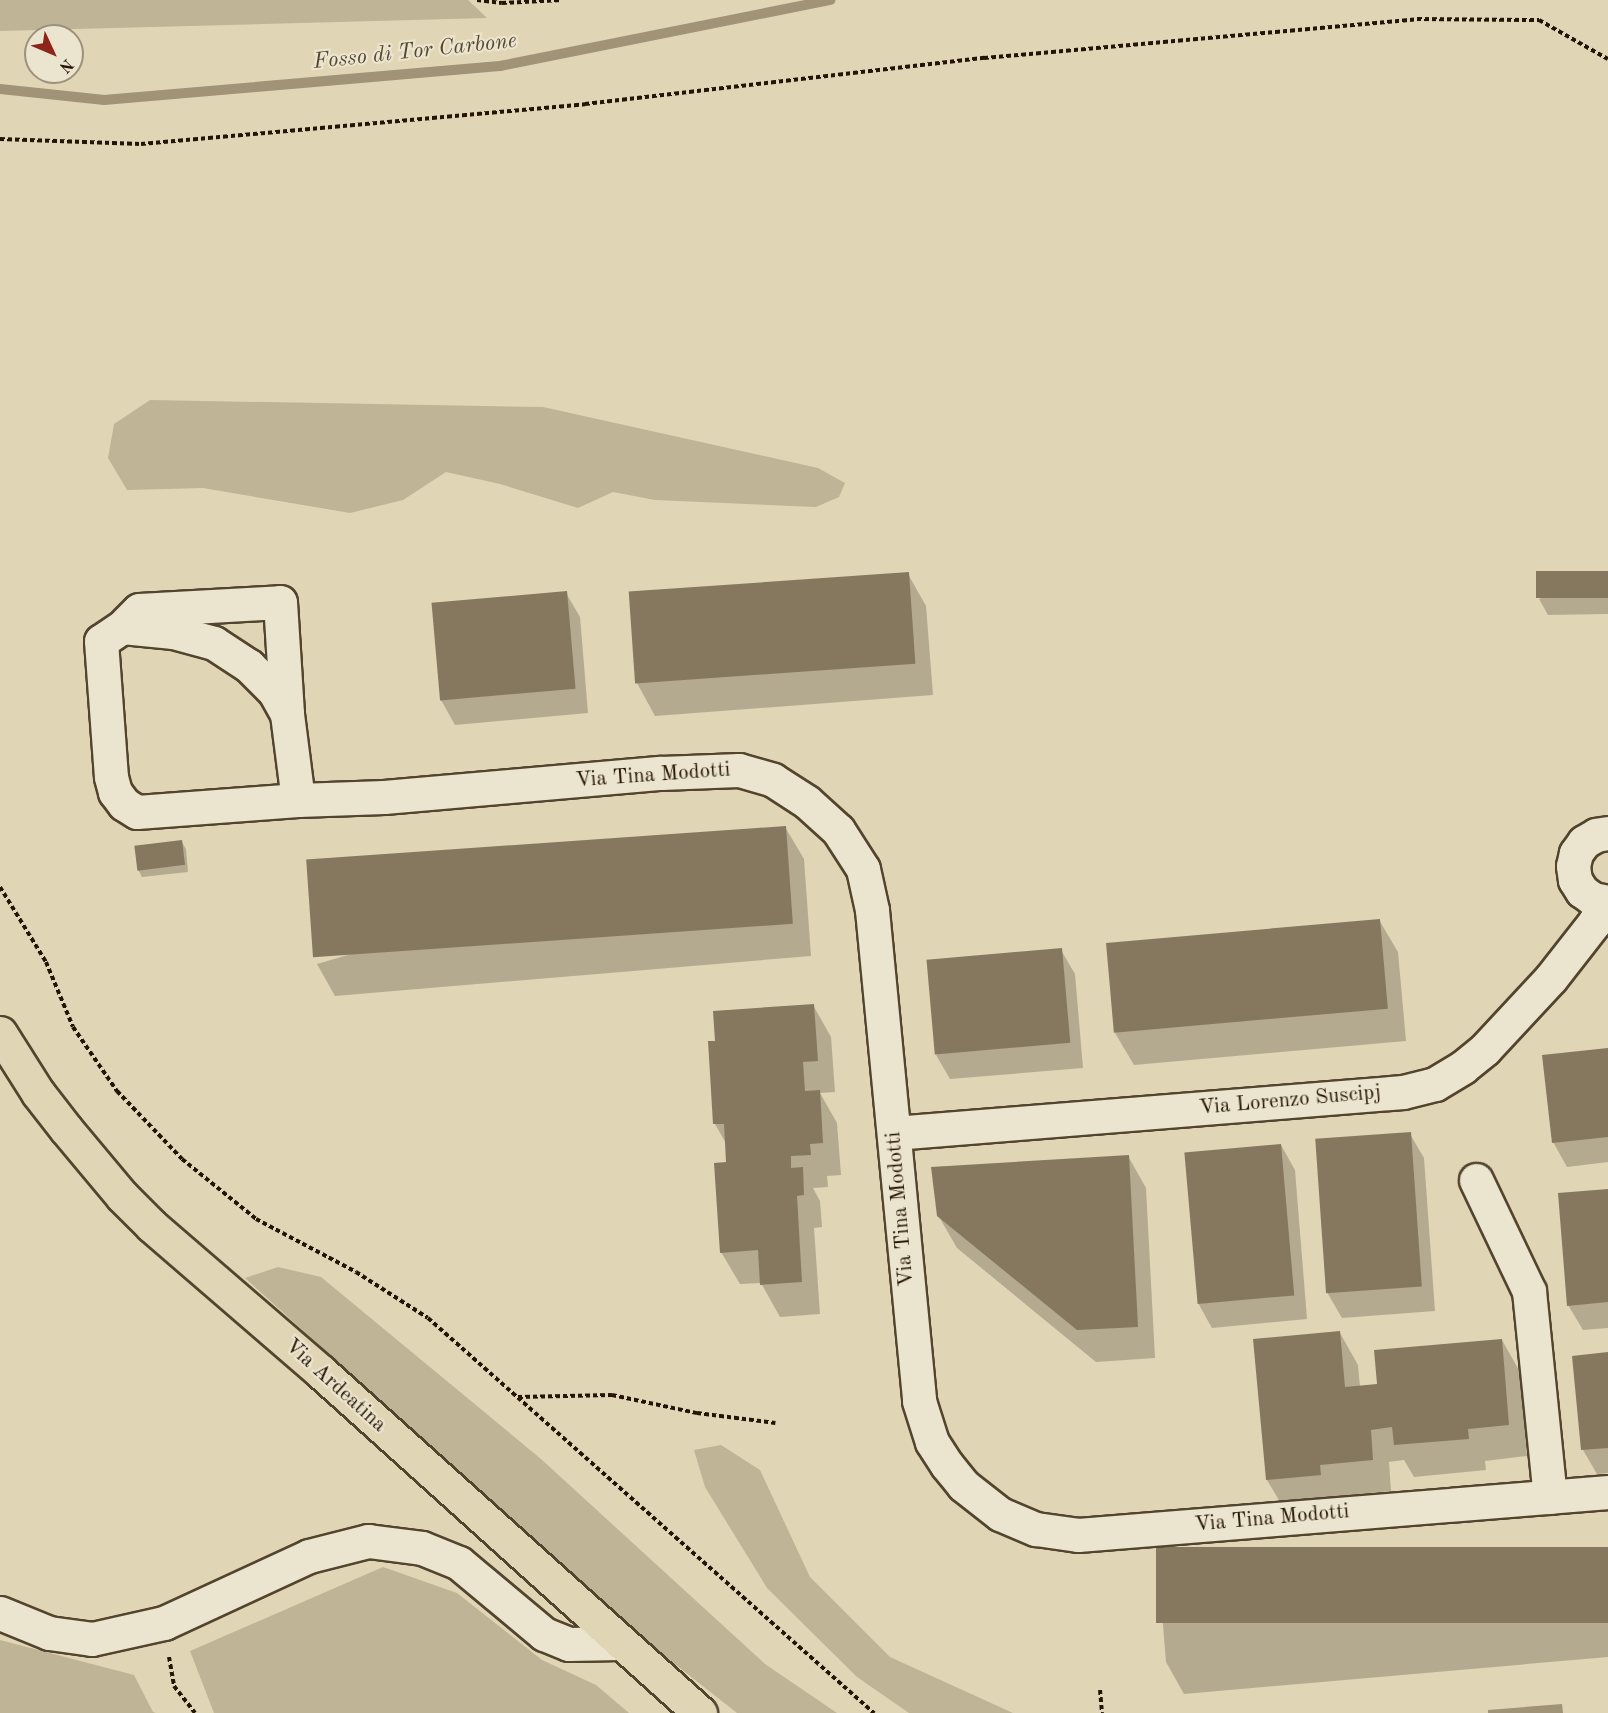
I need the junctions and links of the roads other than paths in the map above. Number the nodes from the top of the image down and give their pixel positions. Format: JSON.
{"nodes":[{"id":1,"x":122,"y":627,"type":"junction"},
{"id":2,"x":287,"y":714,"type":"junction"},
{"id":3,"x":298,"y":800,"type":"junction"},
{"id":4,"x":1608,"y":833,"type":"edge"},
{"id":5,"x":1607,"y":902,"type":"edge"},
{"id":6,"x":0,"y":1033,"type":"edge"},
{"id":7,"x":894,"y":1133,"type":"junction"},
{"id":8,"x":1476,"y":1180,"type":"dead end"},
{"id":9,"x":1608,"y":1492,"type":"edge"},
{"id":10,"x":1550,"y":1497,"type":"junction"},
{"id":11,"x":0,"y":1613,"type":"edge"},
{"id":12,"x":620,"y":1643,"type":"junction"},
{"id":13,"x":700,"y":1713,"type":"edge"}],
"edges":[{"from":1,"to":2,"type":"street"},
{"from":1,"to":2,"type":"street"},
{"from":1,"to":3,"type":"street","name":"Via Tina Modotti"},
{"from":2,"to":3,"type":"street"},
{"from":3,"to":7,"type":"street","name":"Via Tina Modotti"},
{"from":4,"to":5,"type":"street","name":"Via Lorenzo Suscipj"},
{"from":5,"to":7,"type":"street","name":"Via Lorenzo Suscipj"},
{"from":6,"to":12,"type":"main road","name":"Via Ardeatina"},
{"from":7,"to":10,"type":"street","name":"Via Tina Modotti"},
{"from":8,"to":10,"type":"street"},
{"from":9,"to":10,"type":"street","name":"Via Tina Modotti"},
{"from":11,"to":12,"type":"street"},
{"from":12,"to":13,"type":"main road","name":"Via Ardeatina"}]}
